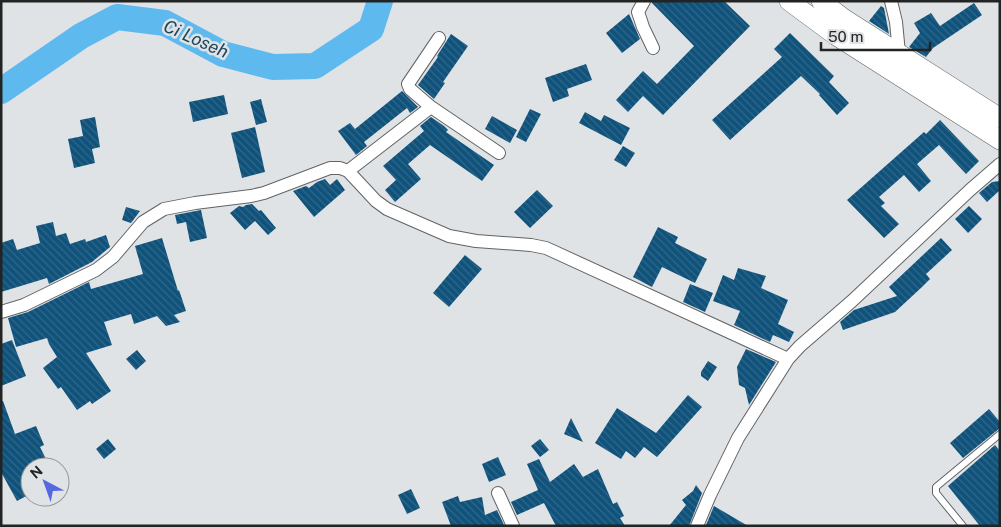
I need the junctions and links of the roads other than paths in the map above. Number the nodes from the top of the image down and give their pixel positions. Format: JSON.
{"nodes":[{"id":1,"x":644,"y":1,"type":"edge"},
{"id":2,"x":789,"y":1,"type":"edge"},
{"id":3,"x":821,"y":1,"type":"edge"},
{"id":4,"x":891,"y":1,"type":"edge"},
{"id":5,"x":439,"y":38,"type":"dead end"},
{"id":6,"x":653,"y":48,"type":"dead end"},
{"id":7,"x":898,"y":53,"type":"junction"},
{"id":8,"x":431,"y":107,"type":"junction"},
{"id":9,"x":1000,"y":118,"type":"edge"},
{"id":10,"x":1000,"y":140,"type":"edge"},
{"id":11,"x":499,"y":153,"type":"dead end"},
{"id":12,"x":1000,"y":164,"type":"edge"},
{"id":13,"x":348,"y":171,"type":"junction"},
{"id":14,"x":1,"y":312,"type":"edge"},
{"id":15,"x":788,"y":359,"type":"junction"},
{"id":16,"x":1000,"y":435,"type":"edge"},
{"id":17,"x":498,"y":493,"type":"dead end"},
{"id":18,"x":513,"y":526,"type":"edge"},
{"id":19,"x":698,"y":526,"type":"edge"},
{"id":20,"x":963,"y":526,"type":"edge"}],
"edges":[{"from":1,"to":6,"type":"street"},
{"from":2,"to":10,"type":"main road"},
{"from":3,"to":7,"type":"main road"},
{"from":4,"to":7,"type":"street"},
{"from":5,"to":8,"type":"street"},
{"from":7,"to":9,"type":"main road"},
{"from":8,"to":11,"type":"street"},
{"from":8,"to":13,"type":"street"},
{"from":12,"to":15,"type":"street"},
{"from":13,"to":14,"type":"street"},
{"from":13,"to":15,"type":"street"},
{"from":15,"to":19,"type":"street"},
{"from":16,"to":20,"type":"lane"},
{"from":17,"to":18,"type":"street"}]}
